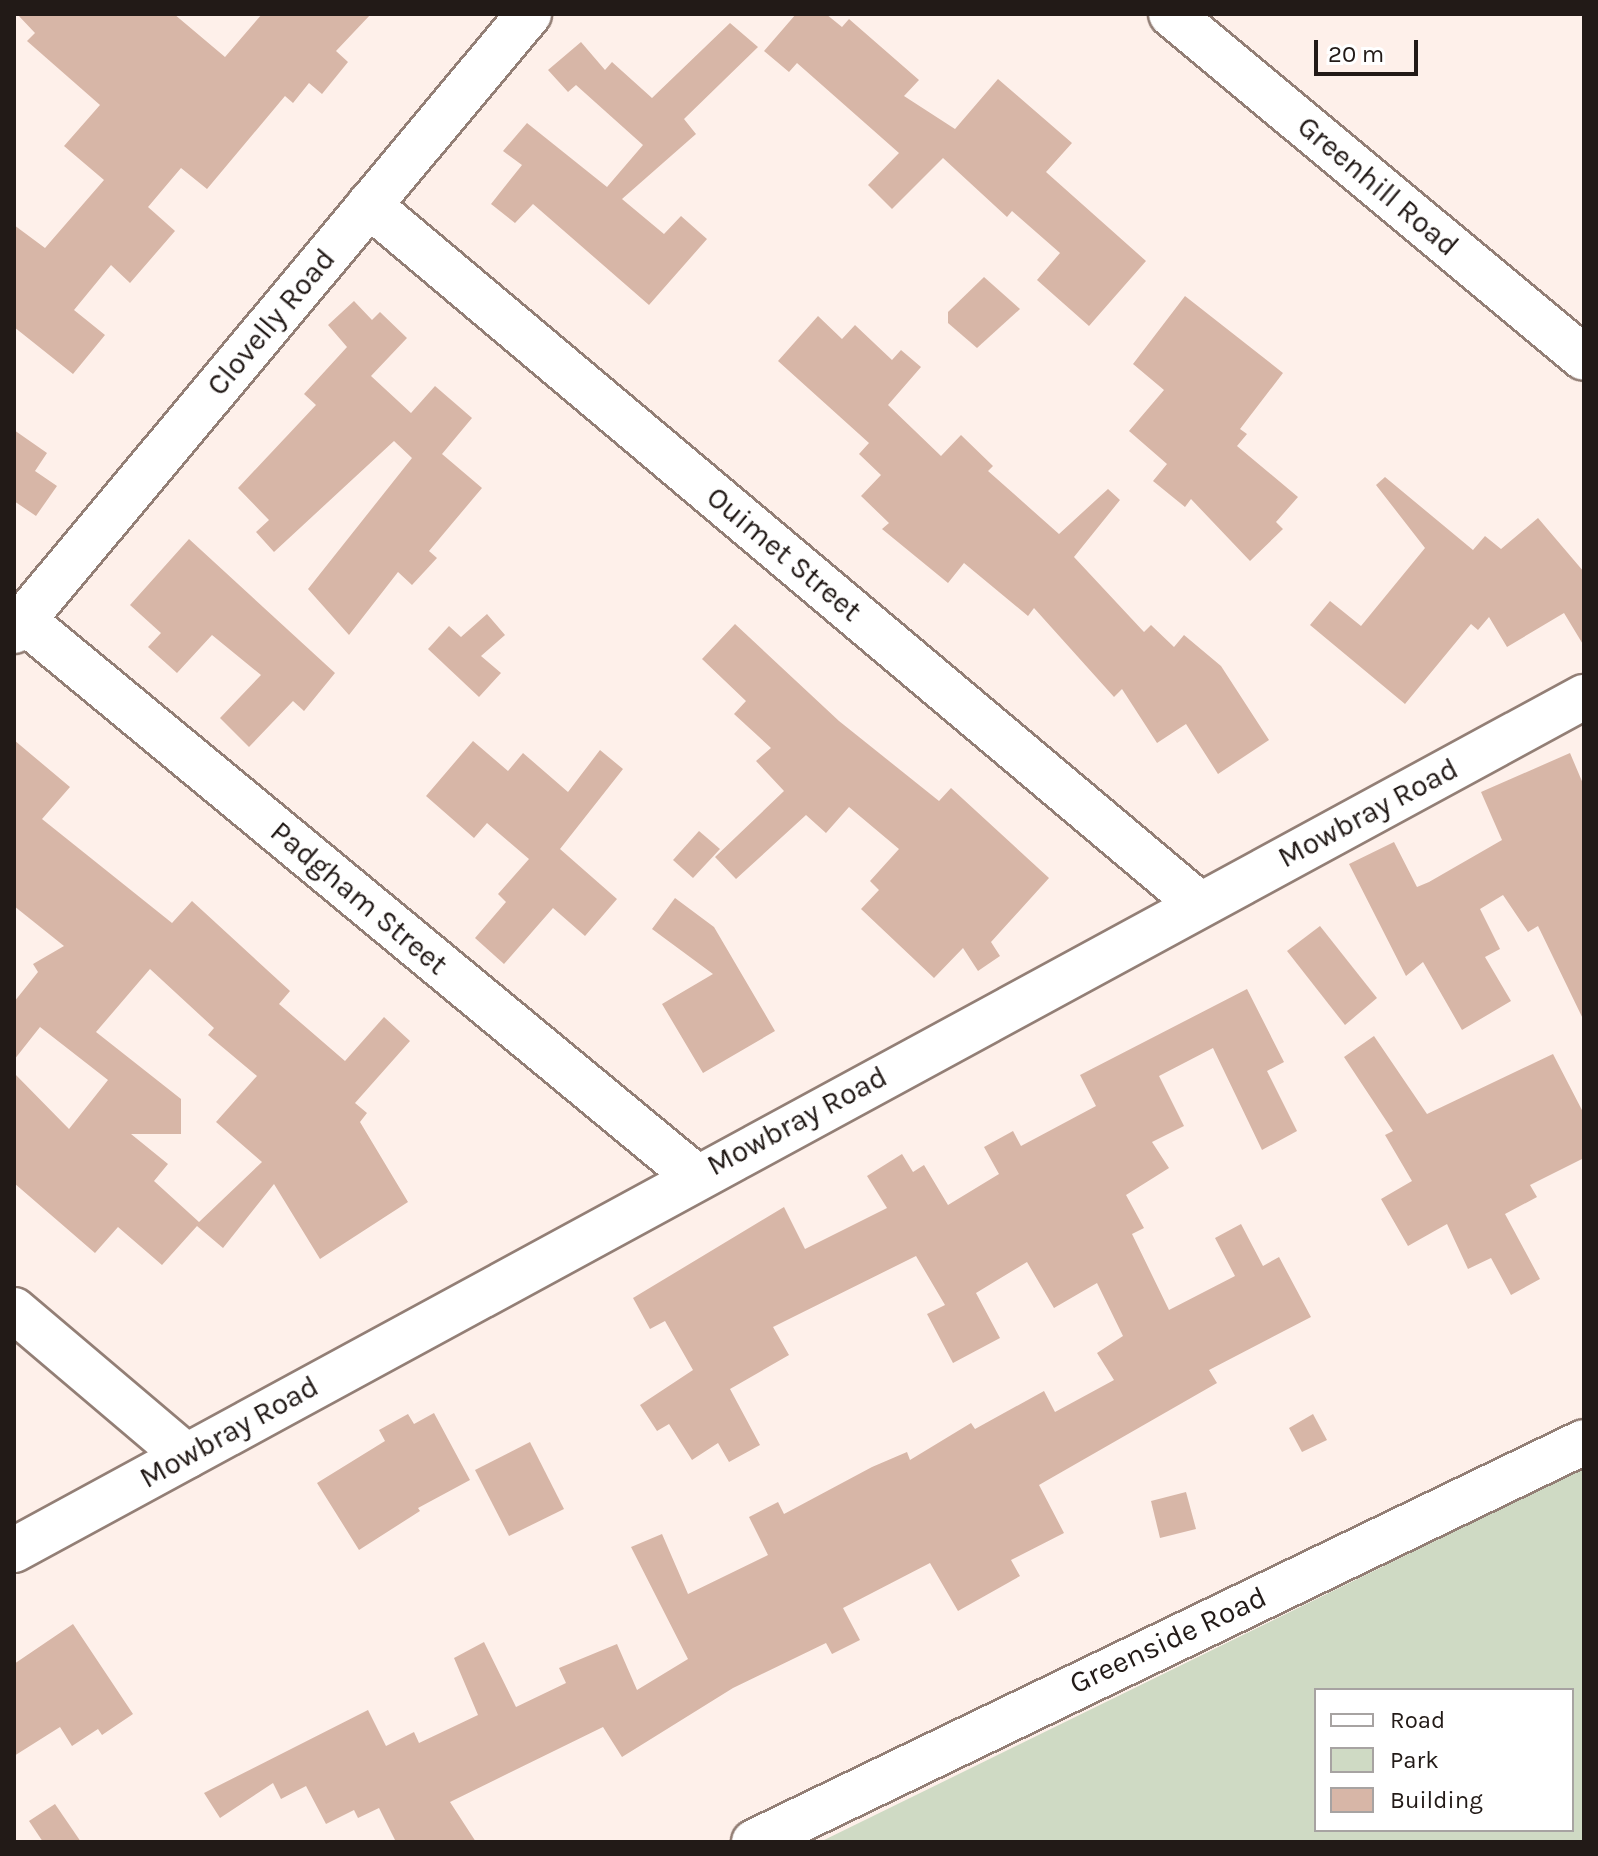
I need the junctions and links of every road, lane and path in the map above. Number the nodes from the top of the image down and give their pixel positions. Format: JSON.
{"nodes":[{"id":1,"x":529,"y":14,"type":"edge"},
{"id":2,"x":1171,"y":14,"type":"edge"},
{"id":3,"x":369,"y":205,"type":"junction"},
{"id":4,"x":1584,"y":358,"type":"edge"},
{"id":5,"x":18,"y":625,"type":"edge"},
{"id":6,"x":1584,"y":697,"type":"edge"},
{"id":7,"x":1199,"y":904,"type":"junction"},
{"id":8,"x":695,"y":1176,"type":"junction"},
{"id":9,"x":14,"y":1310,"type":"edge"},
{"id":10,"x":1584,"y":1442,"type":"edge"},
{"id":11,"x":186,"y":1456,"type":"junction"},
{"id":12,"x":14,"y":1550,"type":"edge"},
{"id":13,"x":754,"y":1842,"type":"edge"}],
"edges":[{"from":1,"to":3,"type":"street","name":"Clovelly Road"},
{"from":2,"to":4,"type":"street","name":"Greenhill Road"},
{"from":3,"to":5,"type":"street","name":"Clovelly Road"},
{"from":3,"to":7,"type":"street","name":"Ouimet Street"},
{"from":5,"to":8,"type":"street","name":"Padgham Street"},
{"from":6,"to":7,"type":"street","name":"Mowbray Road"},
{"from":7,"to":8,"type":"street","name":"Mowbray Road"},
{"from":8,"to":11,"type":"street","name":"Mowbray Road"},
{"from":9,"to":11,"type":"street"},
{"from":10,"to":13,"type":"street","name":"Greenside Road"},
{"from":11,"to":12,"type":"street","name":"Mowbray Road"}]}
